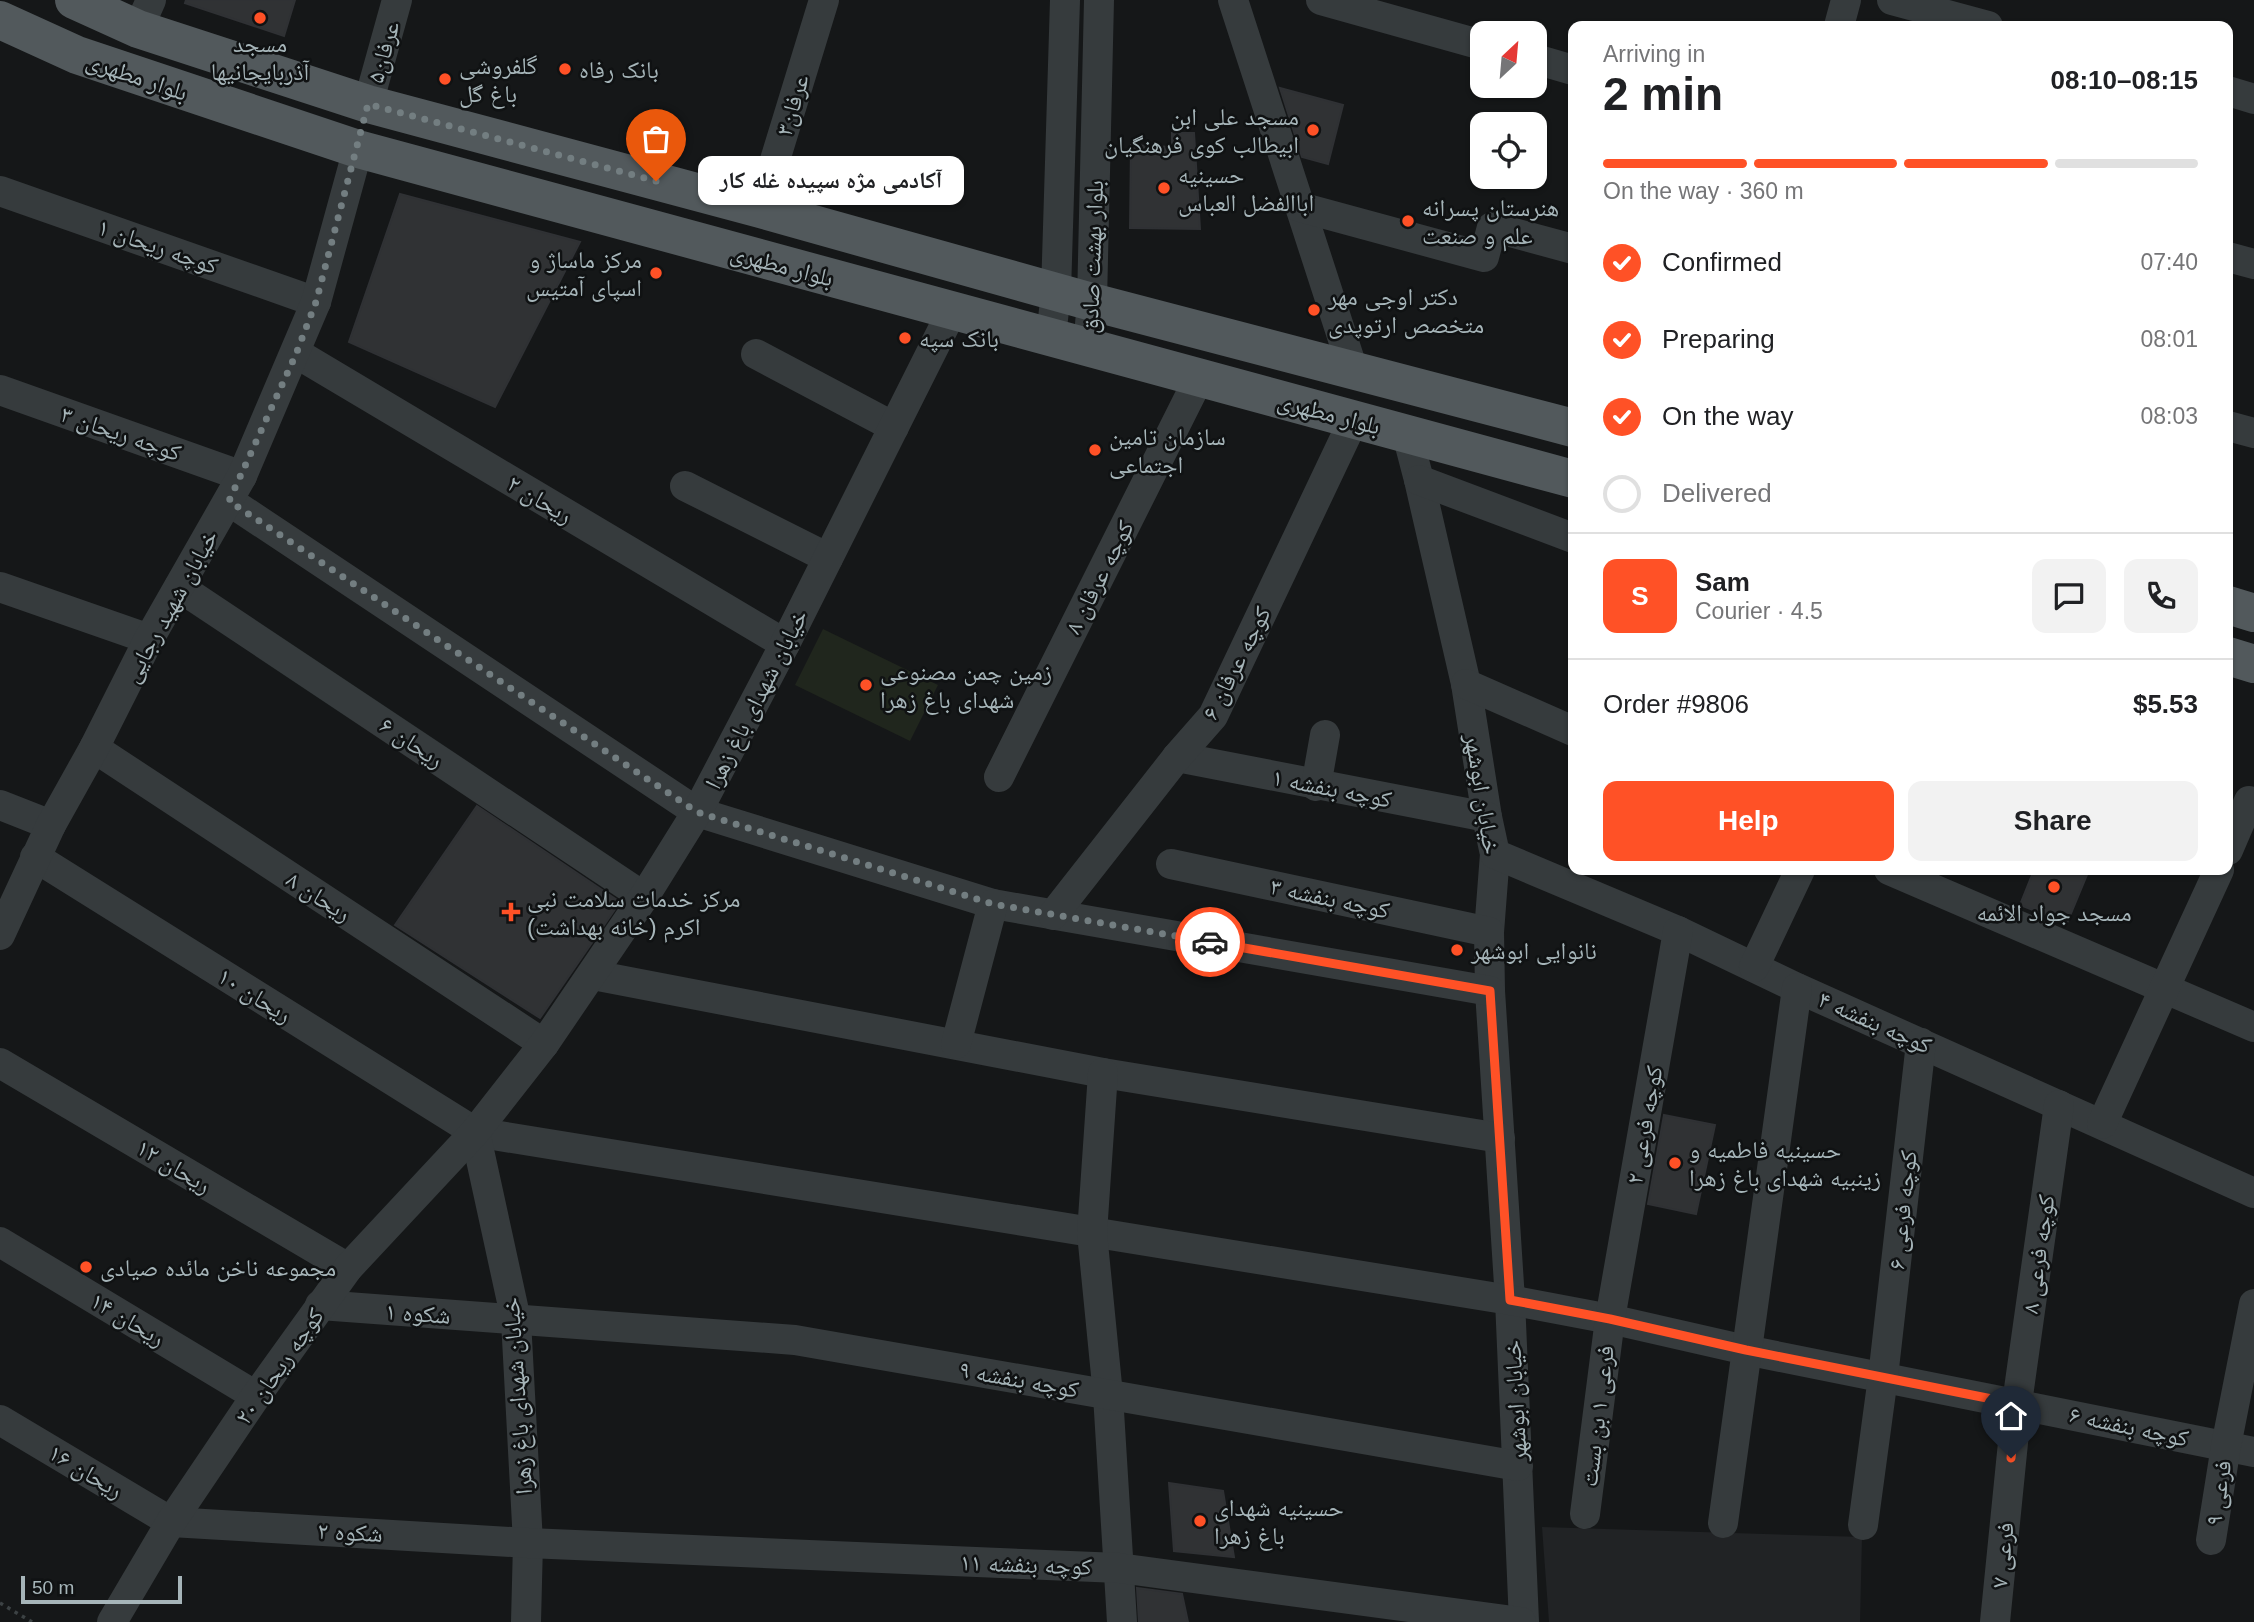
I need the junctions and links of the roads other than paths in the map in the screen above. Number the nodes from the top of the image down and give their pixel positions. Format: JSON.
{"nodes":[{"id":1,"x":74,"y":0,"type":"edge"},
{"id":2,"x":397,"y":0,"type":"edge"},
{"id":3,"x":824,"y":0,"type":"edge"},
{"id":4,"x":1065,"y":0,"type":"edge"},
{"id":5,"x":1099,"y":0,"type":"edge"},
{"id":6,"x":1233,"y":0,"type":"edge"},
{"id":7,"x":1321,"y":0,"type":"edge"},
{"id":8,"x":1846,"y":0,"type":"edge"},
{"id":9,"x":1892,"y":0,"type":"edge"},
{"id":10,"x":145,"y":14,"type":"edge"},
{"id":11,"x":0,"y":20,"type":"edge"},
{"id":12,"x":1840,"y":21,"type":"edge"},
{"id":13,"x":1970,"y":21,"type":"edge"},
{"id":14,"x":1470,"y":42,"type":"edge"},
{"id":15,"x":1547,"y":62,"type":"edge"},
{"id":16,"x":1568,"y":69,"type":"edge"},
{"id":17,"x":2233,"y":93,"type":"edge"},
{"id":18,"x":2254,"y":99,"type":"edge"},
{"id":19,"x":368,"y":104,"type":"junction"},
{"id":20,"x":358,"y":149,"type":"junction"},
{"id":21,"x":0,"y":191,"type":"edge"},
{"id":22,"x":1300,"y":207,"type":"junction"},
{"id":23,"x":760,"y":209,"type":"junction"},
{"id":24,"x":1568,"y":248,"type":"edge"},
{"id":25,"x":2233,"y":258,"type":"edge"},
{"id":26,"x":2254,"y":264,"type":"edge"},
{"id":27,"x":1056,"y":292,"type":"junction"},
{"id":28,"x":316,"y":302,"type":"junction"},
{"id":29,"x":1093,"y":302,"type":"junction"},
{"id":30,"x":952,"y":311,"type":"junction"},
{"id":31,"x":1051,"y":337,"type":"junction"},
{"id":32,"x":1088,"y":346,"type":"junction"},
{"id":33,"x":296,"y":354,"type":"junction"},
{"id":34,"x":756,"y":354,"type":"dead end"},
{"id":35,"x":1353,"y":370,"type":"junction"},
{"id":36,"x":1199,"y":378,"type":"junction"},
{"id":37,"x":0,"y":390,"type":"edge"},
{"id":38,"x":1354,"y":419,"type":"junction"},
{"id":39,"x":894,"y":427,"type":"junction"},
{"id":40,"x":1568,"y":427,"type":"edge"},
{"id":41,"x":2233,"y":427,"type":"edge"},
{"id":42,"x":2254,"y":433,"type":"edge"},
{"id":43,"x":1406,"y":434,"type":"junction"},
{"id":44,"x":1568,"y":478,"type":"edge"},
{"id":45,"x":1419,"y":480,"type":"junction"},
{"id":46,"x":685,"y":486,"type":"dead end"},
{"id":47,"x":236,"y":488,"type":"junction"},
{"id":48,"x":1568,"y":536,"type":"edge"},
{"id":49,"x":828,"y":558,"type":"junction"},
{"id":50,"x":0,"y":587,"type":"edge"},
{"id":51,"x":179,"y":587,"type":"junction"},
{"id":52,"x":2233,"y":606,"type":"edge"},
{"id":53,"x":2254,"y":612,"type":"edge"},
{"id":54,"x":149,"y":639,"type":"junction"},
{"id":55,"x":785,"y":644,"type":"junction"},
{"id":56,"x":2233,"y":658,"type":"edge"},
{"id":57,"x":2254,"y":664,"type":"edge"},
{"id":58,"x":1466,"y":684,"type":"junction"},
{"id":59,"x":1568,"y":730,"type":"edge"},
{"id":60,"x":1325,"y":735,"type":"dead end"},
{"id":61,"x":94,"y":748,"type":"junction"},
{"id":62,"x":1177,"y":757,"type":"junction"},
{"id":63,"x":999,"y":777,"type":"dead end"},
{"id":64,"x":1316,"y":786,"type":"junction"},
{"id":65,"x":2244,"y":799,"type":"edge"},
{"id":66,"x":0,"y":805,"type":"edge"},
{"id":67,"x":697,"y":812,"type":"junction"},
{"id":68,"x":1487,"y":817,"type":"junction"},
{"id":69,"x":51,"y":825,"type":"junction"},
{"id":70,"x":2233,"y":834,"type":"edge"},
{"id":71,"x":1495,"y":854,"type":"junction"},
{"id":72,"x":35,"y":857,"type":"junction"},
{"id":73,"x":1171,"y":864,"type":"dead end"},
{"id":74,"x":1798,"y":875,"type":"edge"},
{"id":75,"x":1900,"y":875,"type":"edge"},
{"id":76,"x":2217,"y":875,"type":"edge"},
{"id":77,"x":644,"y":897,"type":"junction"},
{"id":78,"x":993,"y":904,"type":"junction"},
{"id":79,"x":1053,"y":915,"type":"junction"},
{"id":80,"x":1678,"y":931,"type":"junction"},
{"id":81,"x":1489,"y":933,"type":"junction"},
{"id":82,"x":0,"y":935,"type":"edge"},
{"id":83,"x":1754,"y":967,"type":"junction"},
{"id":84,"x":593,"y":975,"type":"junction"},
{"id":85,"x":1797,"y":988,"type":"junction"},
{"id":86,"x":2165,"y":990,"type":"junction"},
{"id":87,"x":1490,"y":991,"type":"junction"},
{"id":88,"x":2254,"y":1027,"type":"edge"},
{"id":89,"x":1921,"y":1042,"type":"junction"},
{"id":90,"x":544,"y":1044,"type":"junction"},
{"id":91,"x":956,"y":1044,"type":"junction"},
{"id":92,"x":0,"y":1063,"type":"edge"},
{"id":93,"x":1103,"y":1073,"type":"junction"},
{"id":94,"x":2059,"y":1105,"type":"junction"},
{"id":95,"x":2102,"y":1124,"type":"junction"},
{"id":96,"x":475,"y":1132,"type":"junction"},
{"id":97,"x":1500,"y":1138,"type":"junction"},
{"id":98,"x":2254,"y":1193,"type":"edge"},
{"id":99,"x":1092,"y":1233,"type":"junction"},
{"id":100,"x":0,"y":1241,"type":"edge"},
{"id":101,"x":348,"y":1268,"type":"junction"},
{"id":102,"x":1510,"y":1300,"type":"junction"},
{"id":103,"x":2254,"y":1304,"type":"edge"},
{"id":104,"x":320,"y":1305,"type":"junction"},
{"id":105,"x":1610,"y":1319,"type":"junction"},
{"id":106,"x":516,"y":1320,"type":"junction"},
{"id":107,"x":1746,"y":1350,"type":"junction"},
{"id":108,"x":1883,"y":1377,"type":"junction"},
{"id":109,"x":1108,"y":1395,"type":"junction"},
{"id":110,"x":256,"y":1396,"type":"junction"},
{"id":111,"x":2017,"y":1404,"type":"junction"},
{"id":112,"x":0,"y":1420,"type":"edge"},
{"id":113,"x":2240,"y":1449,"type":"edge"},
{"id":114,"x":1518,"y":1466,"type":"junction"},
{"id":115,"x":1585,"y":1514,"type":"dead end"},
{"id":116,"x":172,"y":1522,"type":"junction"},
{"id":117,"x":1723,"y":1524,"type":"dead end"},
{"id":118,"x":1863,"y":1525,"type":"dead end"},
{"id":119,"x":2211,"y":1540,"type":"dead end"},
{"id":120,"x":528,"y":1543,"type":"junction"},
{"id":121,"x":1119,"y":1568,"type":"junction"},
{"id":122,"x":1374,"y":1612,"type":"edge"},
{"id":123,"x":112,"y":1622,"type":"edge"},
{"id":124,"x":526,"y":1622,"type":"edge"},
{"id":125,"x":1122,"y":1622,"type":"edge"},
{"id":126,"x":1523,"y":1622,"type":"edge"},
{"id":127,"x":1995,"y":1622,"type":"edge"}],
"edges":[{"from":1,"to":10,"type":"main road","name":"بلوار مطهری"},
{"from":2,"to":19,"type":"street","name":"عرفان۵"},
{"from":3,"to":23,"type":"street","name":"عرفان۳"},
{"from":4,"to":27,"type":"street","name":"بلوار بهشت صادق"},
{"from":5,"to":29,"type":"street","name":"بلوار بهشت صادق"},
{"from":6,"to":22,"type":"street"},
{"from":7,"to":14,"type":"street"},
{"from":8,"to":12,"type":"street"},
{"from":9,"to":13,"type":"street"},
{"from":10,"to":19,"type":"main road","name":"بلوار مطهری"},
{"from":11,"to":20,"type":"main road","name":"بلوار مطهری"},
{"from":15,"to":16,"type":"street"},
{"from":17,"to":18,"type":"street"},
{"from":19,"to":20,"type":"main road"},
{"from":19,"to":23,"type":"main road","name":"بلوار مطهری"},
{"from":20,"to":28,"type":"street","name":"خیابان شهید رجایی"},
{"from":20,"to":30,"type":"main road","name":"بلوار مطهری"},
{"from":21,"to":28,"type":"street","name":"کوچه ریحان ۱"},
{"from":22,"to":24,"type":"street"},
{"from":22,"to":35,"type":"street"},
{"from":23,"to":27,"type":"main road","name":"بلوار مطهری"},
{"from":25,"to":26,"type":"street"},
{"from":27,"to":29,"type":"main road","name":"بلوار مطهری"},
{"from":27,"to":31,"type":"street","name":"بلوار بهشت صادق"},
{"from":28,"to":33,"type":"street","name":"خیابان شهید رجایی"},
{"from":29,"to":32,"type":"street","name":"بلوار بهشت صادق"},
{"from":29,"to":35,"type":"main road","name":"بلوار مطهری"},
{"from":30,"to":31,"type":"main road","name":"بلوار مطهری"},
{"from":30,"to":39,"type":"street","name":"خیابان شهدای باغ‌ زهرا"},
{"from":31,"to":32,"type":"main road","name":"بلوار مطهری"},
{"from":32,"to":36,"type":"main road","name":"بلوار مطهری"},
{"from":33,"to":47,"type":"street","name":"خیابان شهید رجایی"},
{"from":33,"to":55,"type":"street","name":"ریحان ۲"},
{"from":34,"to":39,"type":"street"},
{"from":35,"to":40,"type":"main road","name":"بلوار مطهری"},
{"from":36,"to":38,"type":"main road","name":"بلوار مطهری"},
{"from":36,"to":63,"type":"street","name":"کوچه عرفان ۸"},
{"from":37,"to":47,"type":"street","name":"کوچه ریحان ۳"},
{"from":38,"to":43,"type":"main road","name":"بلوار مطهری"},
{"from":38,"to":62,"type":"street","name":"کوچه عرفان ۶"},
{"from":39,"to":49,"type":"street","name":"خیابان شهدای باغ‌ زهرا"},
{"from":41,"to":42,"type":"street"},
{"from":43,"to":44,"type":"main road","name":"بلوار مطهری"},
{"from":43,"to":45,"type":"street","name":"خیابان ابوشهر"},
{"from":45,"to":48,"type":"street"},
{"from":45,"to":58,"type":"street","name":"خیابان ابوشهر"},
{"from":46,"to":49,"type":"street"},
{"from":47,"to":51,"type":"street","name":"خیابان شهید رجایی"},
{"from":47,"to":67,"type":"street","name":"کوچه ریحان ۳"},
{"from":49,"to":55,"type":"street","name":"خیابان شهدای باغ‌ زهرا"},
{"from":50,"to":54,"type":"street"},
{"from":51,"to":54,"type":"street","name":"خیابان شهید رجایی"},
{"from":51,"to":77,"type":"street","name":"ریحان ۶"},
{"from":52,"to":53,"type":"main road"},
{"from":54,"to":61,"type":"street","name":"خیابان شهید رجایی"},
{"from":55,"to":67,"type":"street","name":"خیابان شهدای باغ‌ زهرا"},
{"from":56,"to":57,"type":"main road"},
{"from":58,"to":59,"type":"street"},
{"from":58,"to":68,"type":"street","name":"خیابان ابوشهر"},
{"from":60,"to":64,"type":"street"},
{"from":61,"to":69,"type":"street","name":"خیابان شهید رجایی"},
{"from":61,"to":90,"type":"street","name":"ریحان ۸"},
{"from":62,"to":64,"type":"street","name":"کوچه بنفشه ۱"},
{"from":62,"to":79,"type":"street","name":"کوچه عرفان ۶"},
{"from":64,"to":68,"type":"street","name":"کوچه بنفشه ۱"},
{"from":65,"to":70,"type":"street"},
{"from":66,"to":69,"type":"street"},
{"from":67,"to":77,"type":"street","name":"خیابان شهدای باغ‌ زهرا"},
{"from":67,"to":78,"type":"street","name":"کوچه ریحان ۳"},
{"from":68,"to":71,"type":"street","name":"خیابان ابوشهر"},
{"from":69,"to":72,"type":"street","name":"خیابان شهید رجایی"},
{"from":71,"to":80,"type":"street","name":"کوچه بنفشه ۴"},
{"from":71,"to":81,"type":"street","name":"خیابان ابوشهر"},
{"from":72,"to":82,"type":"street","name":"خیابان شهید رجایی"},
{"from":72,"to":96,"type":"street","name":"ریحان ۱۰"},
{"from":73,"to":81,"type":"street","name":"کوچه بنفشه ۳"},
{"from":74,"to":83,"type":"street"},
{"from":75,"to":86,"type":"street"},
{"from":76,"to":86,"type":"street"},
{"from":77,"to":84,"type":"street","name":"خیابان شهدای باغ‌ زهرا"},
{"from":78,"to":79,"type":"street","name":"کوچه ریحان ۳"},
{"from":78,"to":91,"type":"street"},
{"from":79,"to":87,"type":"street","name":"کوچه ریحان ۳"},
{"from":80,"to":83,"type":"street","name":"کوچه بنفشه ۴"},
{"from":80,"to":105,"type":"street","name":"کوچه فرعی ۲"},
{"from":81,"to":87,"type":"street","name":"خیابان ابوشهر"},
{"from":83,"to":85,"type":"street","name":"کوچه بنفشه ۴"},
{"from":84,"to":90,"type":"street","name":"خیابان شهدای باغ‌ زهرا"},
{"from":84,"to":91,"type":"street"},
{"from":85,"to":89,"type":"street","name":"کوچه بنفشه ۴"},
{"from":85,"to":107,"type":"street"},
{"from":86,"to":88,"type":"street"},
{"from":86,"to":95,"type":"street"},
{"from":87,"to":97,"type":"street","name":"خیابان ابوشهر"},
{"from":89,"to":94,"type":"street","name":"کوچه بنفشه ۴"},
{"from":89,"to":108,"type":"street","name":"کوچه فرعی ۶"},
{"from":90,"to":96,"type":"street","name":"خیابان شهدای باغ‌ زهرا"},
{"from":91,"to":93,"type":"street"},
{"from":92,"to":101,"type":"street","name":"ریحان ۱۲"},
{"from":93,"to":97,"type":"street"},
{"from":93,"to":99,"type":"street"},
{"from":94,"to":95,"type":"street","name":"کوچه بنفشه ۴"},
{"from":94,"to":111,"type":"street","name":"کوچه فرعی ۸"},
{"from":95,"to":98,"type":"street","name":"کوچه بنفشه ۴"},
{"from":96,"to":99,"type":"street","name":"کوچه بنفشه ۶"},
{"from":96,"to":101,"type":"street","name":"کوچه ریحان ۲۰"},
{"from":96,"to":106,"type":"street","name":"خیابان شهدای باغ زهرا"},
{"from":97,"to":102,"type":"street","name":"خیابان ابوشهر"},
{"from":99,"to":102,"type":"street","name":"کوچه بنفشه ۶"},
{"from":99,"to":109,"type":"street"},
{"from":100,"to":110,"type":"street","name":"ریحان ۱۴"},
{"from":101,"to":104,"type":"street","name":"کوچه ریحان ۲۰"},
{"from":102,"to":105,"type":"street","name":"کوچه بنفشه ۶"},
{"from":102,"to":114,"type":"street","name":"خیابان ابوشهر"},
{"from":103,"to":113,"type":"street","name":"فرعی ۹"},
{"from":104,"to":106,"type":"street","name":"شکوه ۱"},
{"from":104,"to":110,"type":"street","name":"کوچه ریحان ۲۰"},
{"from":105,"to":107,"type":"street","name":"کوچه بنفشه ۶"},
{"from":105,"to":115,"type":"street","name":"فرعی ۱ بن بست"},
{"from":106,"to":109,"type":"street","name":"کوچه بنفشه ۹"},
{"from":106,"to":120,"type":"street","name":"خیابان شهدای باغ زهرا"},
{"from":107,"to":108,"type":"street","name":"کوچه بنفشه ۶"},
{"from":107,"to":117,"type":"street"},
{"from":108,"to":111,"type":"street","name":"کوچه بنفشه ۶"},
{"from":108,"to":118,"type":"street","name":"کوچه فرعی ۶"},
{"from":109,"to":114,"type":"street","name":"کوچه بنفشه ۹"},
{"from":109,"to":121,"type":"street"},
{"from":110,"to":116,"type":"street","name":"کوچه ریحان ۲۰"},
{"from":111,"to":113,"type":"street","name":"کوچه بنفشه ۶"},
{"from":111,"to":127,"type":"street","name":"فرعی ۷"},
{"from":112,"to":116,"type":"street","name":"ریحان ۱۶"},
{"from":113,"to":119,"type":"street","name":"فرعی ۹"},
{"from":114,"to":126,"type":"street","name":"خیابان ابوشهر"},
{"from":116,"to":120,"type":"street","name":"شکوه ۲"},
{"from":116,"to":123,"type":"street","name":"کوچه ریحان ۲۰"},
{"from":120,"to":121,"type":"street","name":"کوچه بنفشه ۱۱"},
{"from":120,"to":124,"type":"street","name":"خیابان شهدای باغ زهرا"},
{"from":121,"to":122,"type":"street","name":"کوچه بنفشه ۱۱"},
{"from":121,"to":125,"type":"street"},
{"from":122,"to":126,"type":"street","name":"کوچه بنفشه ۱۱"}]}
